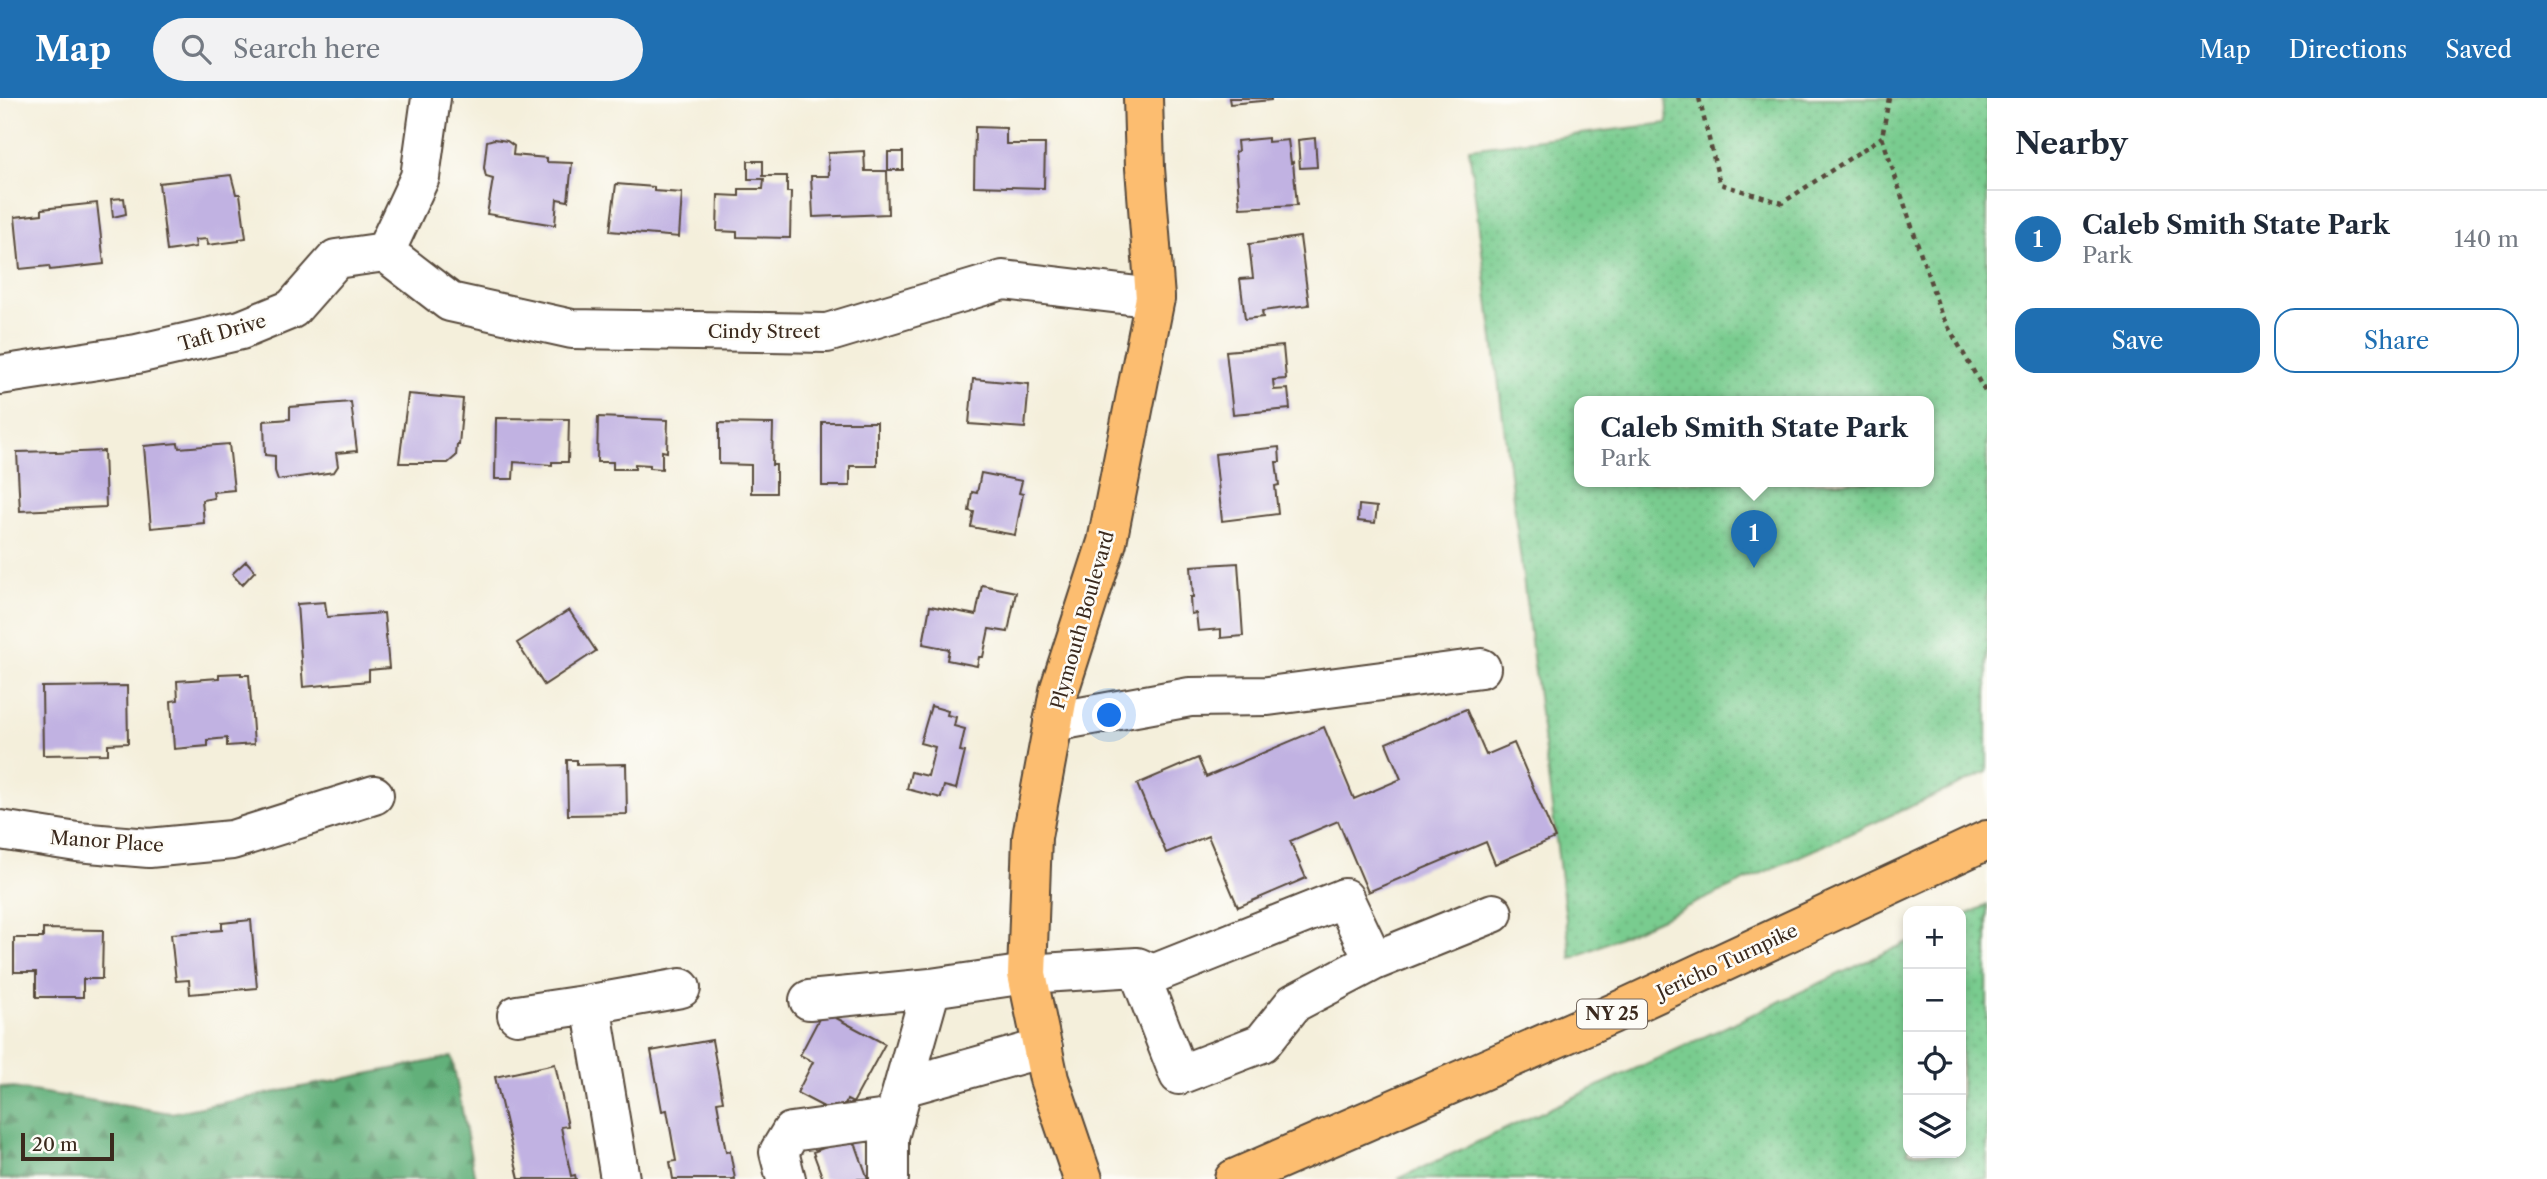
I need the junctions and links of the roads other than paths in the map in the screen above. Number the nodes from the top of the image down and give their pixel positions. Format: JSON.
{"nodes":[{"id":1,"x":431,"y":98,"type":"edge"},
{"id":2,"x":1143,"y":98,"type":"edge"},
{"id":3,"x":385,"y":252,"type":"junction"},
{"id":4,"x":1155,"y":298,"type":"junction"},
{"id":5,"x":0,"y":375,"type":"edge"},
{"id":6,"x":1481,"y":668,"type":"dead end"},
{"id":7,"x":1054,"y":722,"type":"junction"},
{"id":8,"x":374,"y":795,"type":"dead end"},
{"id":9,"x":0,"y":830,"type":"edge"},
{"id":10,"x":1987,"y":840,"type":"edge"},
{"id":11,"x":1493,"y":913,"type":"dead end"},
{"id":12,"x":1374,"y":961,"type":"junction"},
{"id":13,"x":1137,"y":967,"type":"junction"},
{"id":14,"x":1027,"y":974,"type":"junction"},
{"id":15,"x":681,"y":988,"type":"dead end"},
{"id":16,"x":931,"y":988,"type":"junction"},
{"id":17,"x":809,"y":1000,"type":"dead end"},
{"id":18,"x":591,"y":1004,"type":"junction"},
{"id":19,"x":517,"y":1015,"type":"dead end"},
{"id":20,"x":1043,"y":1048,"type":"junction"},
{"id":21,"x":899,"y":1102,"type":"junction"},
{"id":22,"x":620,"y":1179,"type":"edge"},
{"id":23,"x":786,"y":1179,"type":"edge"},
{"id":24,"x":889,"y":1179,"type":"edge"},
{"id":25,"x":1083,"y":1179,"type":"edge"},
{"id":26,"x":1234,"y":1179,"type":"edge"}],
"edges":[{"from":1,"to":3,"type":"street"},
{"from":2,"to":4,"type":"main road","name":"Plymouth Boulevard"},
{"from":3,"to":4,"type":"street","name":"Cindy Street"},
{"from":3,"to":5,"type":"street","name":"Taft Drive"},
{"from":4,"to":7,"type":"main road","name":"Plymouth Boulevard"},
{"from":6,"to":7,"type":"street"},
{"from":7,"to":14,"type":"main road","name":"Plymouth Boulevard"},
{"from":8,"to":9,"type":"street","name":"Manor Place"},
{"from":10,"to":26,"type":"main road","name":"Jericho Turnpike","number":"NY 25"},
{"from":11,"to":12,"type":"street"},
{"from":12,"to":13,"type":"street"},
{"from":12,"to":13,"type":"street"},
{"from":13,"to":14,"type":"street"},
{"from":14,"to":16,"type":"street"},
{"from":14,"to":20,"type":"main road","name":"Plymouth Boulevard"},
{"from":15,"to":18,"type":"street"},
{"from":16,"to":17,"type":"street"},
{"from":16,"to":21,"type":"street"},
{"from":18,"to":19,"type":"street"},
{"from":18,"to":22,"type":"street"},
{"from":20,"to":21,"type":"street"},
{"from":20,"to":25,"type":"main road","name":"Plymouth Boulevard"},
{"from":21,"to":23,"type":"street"},
{"from":21,"to":24,"type":"street"}]}
